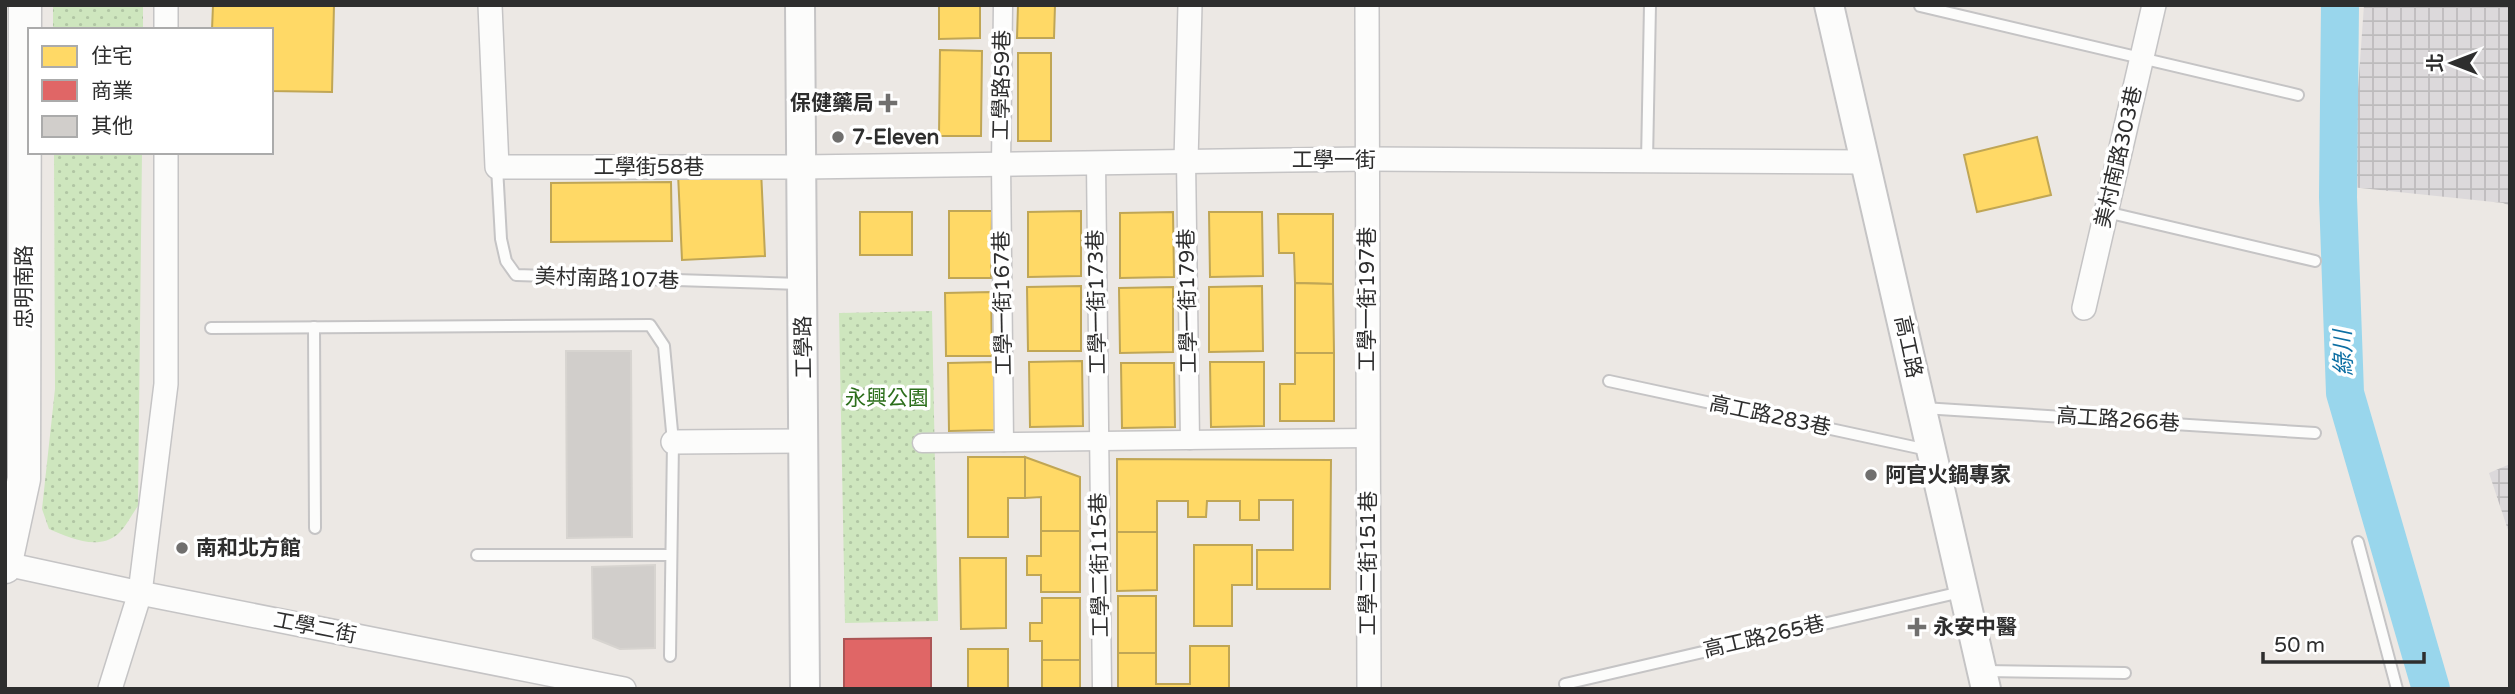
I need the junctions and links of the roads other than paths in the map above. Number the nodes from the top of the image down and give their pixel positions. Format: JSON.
{"nodes":[{"id":1,"x":25,"y":5,"type":"edge"},
{"id":2,"x":166,"y":5,"type":"edge"},
{"id":3,"x":490,"y":5,"type":"edge"},
{"id":4,"x":800,"y":5,"type":"edge"},
{"id":5,"x":1003,"y":5,"type":"edge"},
{"id":6,"x":1190,"y":5,"type":"edge"},
{"id":7,"x":1367,"y":5,"type":"edge"},
{"id":8,"x":1650,"y":5,"type":"edge"},
{"id":9,"x":1829,"y":5,"type":"edge"},
{"id":10,"x":2154,"y":5,"type":"edge"},
{"id":11,"x":1920,"y":6,"type":"edge"},
{"id":12,"x":166,"y":28,"type":"edge"},
{"id":13,"x":2142,"y":58,"type":"junction"},
{"id":14,"x":2298,"y":95,"type":"dead end"},
{"id":15,"x":166,"y":154,"type":"edge"},
{"id":16,"x":1367,"y":159,"type":"junction"},
{"id":17,"x":1186,"y":161,"type":"junction"},
{"id":18,"x":1647,"y":161,"type":"junction"},
{"id":19,"x":1866,"y":162,"type":"junction"},
{"id":20,"x":1096,"y":163,"type":"junction"},
{"id":21,"x":1001,"y":164,"type":"junction"},
{"id":22,"x":497,"y":167,"type":"junction"},
{"id":23,"x":802,"y":167,"type":"junction"},
{"id":24,"x":2106,"y":212,"type":"junction"},
{"id":25,"x":2315,"y":261,"type":"dead end"},
{"id":26,"x":803,"y":284,"type":"junction"},
{"id":27,"x":2084,"y":308,"type":"dead end"},
{"id":28,"x":314,"y":327,"type":"junction"},
{"id":29,"x":211,"y":328,"type":"dead end"},
{"id":30,"x":1609,"y":381,"type":"dead end"},
{"id":31,"x":1921,"y":408,"type":"junction"},
{"id":32,"x":2315,"y":433,"type":"dead end"},
{"id":33,"x":1367,"y":438,"type":"junction"},
{"id":34,"x":1190,"y":440,"type":"junction"},
{"id":35,"x":1099,"y":441,"type":"junction"},
{"id":36,"x":673,"y":442,"type":"junction"},
{"id":37,"x":805,"y":442,"type":"junction"},
{"id":38,"x":1004,"y":442,"type":"junction"},
{"id":39,"x":922,"y":443,"type":"dead end"},
{"id":40,"x":1931,"y":450,"type":"junction"},
{"id":41,"x":315,"y":528,"type":"dead end"},
{"id":42,"x":2358,"y":542,"type":"dead end"},
{"id":43,"x":477,"y":555,"type":"dead end"},
{"id":44,"x":671,"y":555,"type":"junction"},
{"id":45,"x":6,"y":566,"type":"edge"},
{"id":46,"x":1964,"y":591,"type":"junction"},
{"id":47,"x":140,"y":593,"type":"junction"},
{"id":48,"x":670,"y":656,"type":"dead end"},
{"id":49,"x":2125,"y":673,"type":"dead end"},
{"id":50,"x":1984,"y":680,"type":"edge"},
{"id":51,"x":1565,"y":684,"type":"dead end"},
{"id":52,"x":616,"y":688,"type":"edge"},
{"id":53,"x":110,"y":689,"type":"edge"},
{"id":54,"x":805,"y":689,"type":"edge"},
{"id":55,"x":1102,"y":689,"type":"edge"},
{"id":56,"x":1369,"y":689,"type":"edge"},
{"id":57,"x":2398,"y":689,"type":"edge"}],
"edges":[{"from":1,"to":45,"type":"main road","name":"忠明南路"},
{"from":2,"to":12,"type":"street"},
{"from":3,"to":22,"type":"street","name":"美村南路107巷"},
{"from":4,"to":23,"type":"street","name":"工學路"},
{"from":5,"to":21,"type":"street","name":"工學路59巷"},
{"from":6,"to":17,"type":"street"},
{"from":7,"to":16,"type":"street","name":"工學一街197巷"},
{"from":8,"to":18,"type":"lane"},
{"from":9,"to":19,"type":"street","name":"高工路"},
{"from":10,"to":13,"type":"street","name":"美村南路303巷"},
{"from":11,"to":13,"type":"lane"},
{"from":13,"to":14,"type":"lane"},
{"from":13,"to":24,"type":"street","name":"美村南路303巷"},
{"from":15,"to":47,"type":"street"},
{"from":16,"to":17,"type":"street","name":"工學一街"},
{"from":16,"to":18,"type":"street","name":"工學一街"},
{"from":16,"to":33,"type":"street","name":"工學一街197巷"},
{"from":17,"to":20,"type":"street","name":"工學一街"},
{"from":17,"to":34,"type":"street","name":"工學一街179巷"},
{"from":18,"to":19,"type":"street","name":"工學一街"},
{"from":19,"to":31,"type":"street","name":"高工路"},
{"from":20,"to":21,"type":"street","name":"工學一街"},
{"from":20,"to":35,"type":"street","name":"工學一街173巷"},
{"from":21,"to":23,"type":"street","name":"工學一街"},
{"from":21,"to":38,"type":"street","name":"工學一街167巷"},
{"from":22,"to":23,"type":"street","name":"工學街58巷"},
{"from":22,"to":26,"type":"lane","name":"美村南路107巷"},
{"from":23,"to":26,"type":"street","name":"工學路"},
{"from":24,"to":25,"type":"lane"},
{"from":24,"to":27,"type":"street","name":"美村南路303巷"},
{"from":26,"to":37,"type":"street","name":"工學路"},
{"from":28,"to":29,"type":"lane"},
{"from":28,"to":36,"type":"lane"},
{"from":28,"to":41,"type":"lane"},
{"from":30,"to":40,"type":"lane","name":"高工路283巷"},
{"from":31,"to":32,"type":"lane","name":"高工路266巷"},
{"from":31,"to":40,"type":"street","name":"高工路"},
{"from":33,"to":34,"type":"street"},
{"from":33,"to":56,"type":"street","name":"工學二街151巷"},
{"from":34,"to":35,"type":"street"},
{"from":35,"to":38,"type":"street"},
{"from":35,"to":55,"type":"street","name":"工學二街115巷"},
{"from":36,"to":37,"type":"street"},
{"from":36,"to":44,"type":"lane"},
{"from":37,"to":54,"type":"street","name":"工學路"},
{"from":38,"to":39,"type":"street"},
{"from":40,"to":46,"type":"street","name":"高工路"},
{"from":42,"to":57,"type":"lane"},
{"from":43,"to":44,"type":"lane"},
{"from":44,"to":48,"type":"lane"},
{"from":45,"to":47,"type":"street","name":"工學二街"},
{"from":46,"to":50,"type":"street","name":"高工路"},
{"from":46,"to":51,"type":"lane","name":"高工路265巷"},
{"from":47,"to":52,"type":"street","name":"工學二街"},
{"from":47,"to":53,"type":"street"},
{"from":49,"to":50,"type":"lane"}]}
